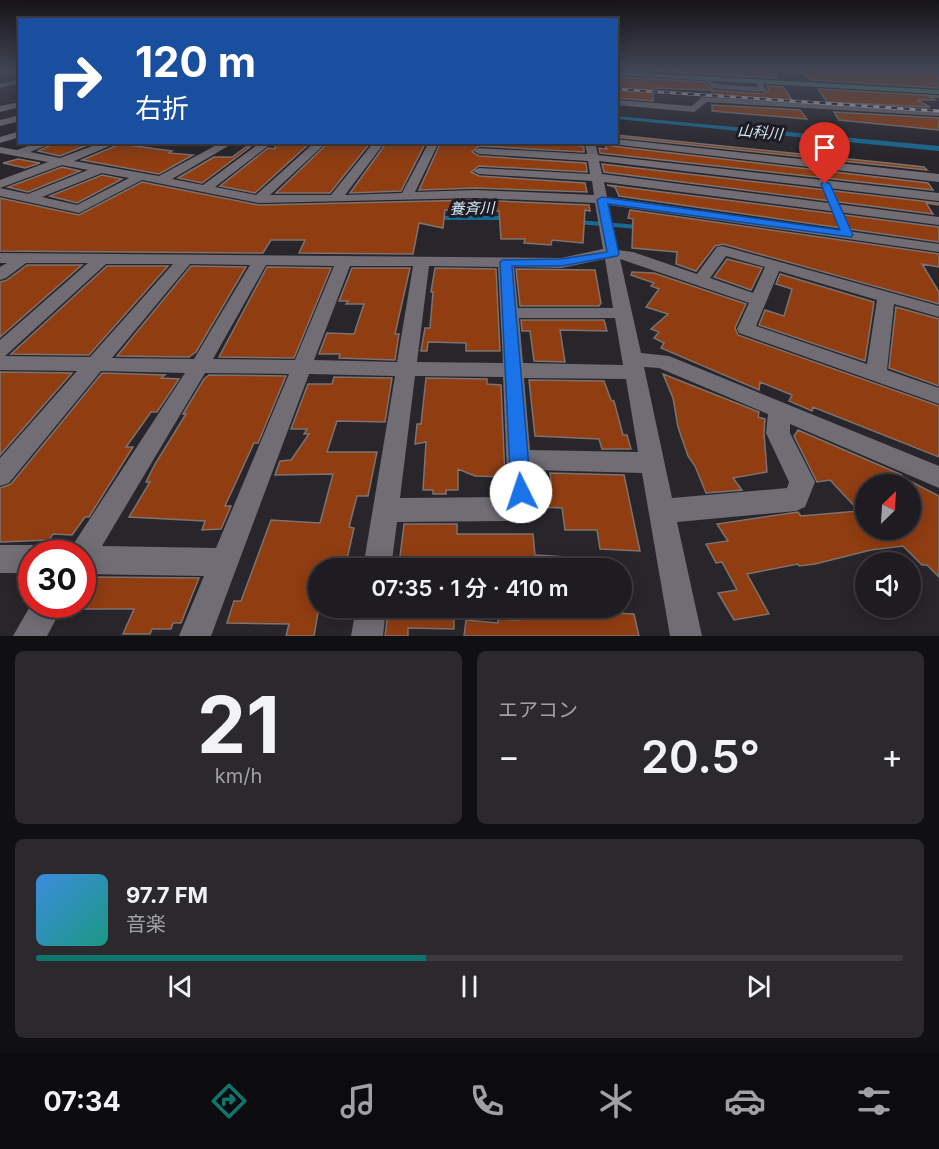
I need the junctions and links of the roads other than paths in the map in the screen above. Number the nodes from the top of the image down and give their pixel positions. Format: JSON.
{"nodes":[{"id":1,"x":0,"y":100,"type":"edge"},
{"id":2,"x":618,"y":102,"type":"edge"},
{"id":3,"x":18,"y":103,"type":"edge"},
{"id":4,"x":18,"y":104,"type":"edge"},
{"id":5,"x":0,"y":109,"type":"edge"},
{"id":6,"x":939,"y":113,"type":"edge"},
{"id":7,"x":18,"y":118,"type":"edge"},
{"id":8,"x":0,"y":123,"type":"edge"},
{"id":9,"x":18,"y":135,"type":"edge"},
{"id":10,"x":0,"y":140,"type":"edge"},
{"id":11,"x":618,"y":142,"type":"edge"},
{"id":12,"x":44,"y":144,"type":"edge"},
{"id":13,"x":109,"y":144,"type":"edge"},
{"id":14,"x":226,"y":144,"type":"edge"},
{"id":15,"x":265,"y":144,"type":"edge"},
{"id":16,"x":320,"y":144,"type":"edge"},
{"id":17,"x":378,"y":144,"type":"edge"},
{"id":18,"x":433,"y":144,"type":"edge"},
{"id":19,"x":590,"y":144,"type":"edge"},
{"id":20,"x":479,"y":147,"type":"edge"},
{"id":21,"x":0,"y":150,"type":"edge"},
{"id":22,"x":17,"y":154,"type":"junction"},
{"id":23,"x":593,"y":158,"type":"junction"},
{"id":24,"x":0,"y":159,"type":"edge"},
{"id":25,"x":62,"y":162,"type":"junction"},
{"id":26,"x":814,"y":164,"type":"junction"},
{"id":27,"x":101,"y":169,"type":"junction"},
{"id":28,"x":479,"y":171,"type":"junction"},
{"id":29,"x":142,"y":177,"type":"junction"},
{"id":30,"x":597,"y":177,"type":"junction"},
{"id":31,"x":939,"y":178,"type":"edge"},
{"id":32,"x":161,"y":180,"type":"junction"},
{"id":33,"x":0,"y":184,"type":"edge"},
{"id":34,"x":825,"y":184,"type":"junction"},
{"id":35,"x":205,"y":189,"type":"junction"},
{"id":36,"x":0,"y":192,"type":"edge"},
{"id":37,"x":476,"y":195,"type":"junction"},
{"id":38,"x":406,"y":196,"type":"junction"},
{"id":39,"x":939,"y":197,"type":"edge"},
{"id":40,"x":29,"y":198,"type":"junction"},
{"id":41,"x":259,"y":199,"type":"junction"},
{"id":42,"x":335,"y":199,"type":"junction"},
{"id":43,"x":602,"y":200,"type":"junction"},
{"id":44,"x":834,"y":207,"type":"junction"},
{"id":45,"x":939,"y":220,"type":"edge"},
{"id":46,"x":847,"y":235,"type":"junction"},
{"id":47,"x":939,"y":248,"type":"edge"},
{"id":48,"x":613,"y":254,"type":"junction"},
{"id":49,"x":0,"y":258,"type":"edge"},
{"id":50,"x":23,"y":258,"type":"junction"},
{"id":51,"x":102,"y":259,"type":"junction"},
{"id":52,"x":185,"y":260,"type":"junction"},
{"id":53,"x":261,"y":260,"type":"junction"},
{"id":54,"x":344,"y":261,"type":"junction"},
{"id":55,"x":422,"y":261,"type":"junction"},
{"id":56,"x":506,"y":262,"type":"junction"},
{"id":57,"x":774,"y":265,"type":"junction"},
{"id":58,"x":0,"y":275,"type":"edge"},
{"id":59,"x":700,"y":281,"type":"junction"},
{"id":60,"x":886,"y":297,"type":"junction"},
{"id":61,"x":758,"y":300,"type":"junction"},
{"id":62,"x":939,"y":312,"type":"edge"},
{"id":63,"x":510,"y":313,"type":"junction"},
{"id":64,"x":623,"y":313,"type":"junction"},
{"id":65,"x":0,"y":351,"type":"edge"},
{"id":66,"x":0,"y":363,"type":"edge"},
{"id":67,"x":95,"y":364,"type":"junction"},
{"id":68,"x":200,"y":365,"type":"junction"},
{"id":69,"x":634,"y":365,"type":"junction"},
{"id":70,"x":302,"y":368,"type":"junction"},
{"id":71,"x":406,"y":369,"type":"junction"},
{"id":72,"x":513,"y":371,"type":"junction"},
{"id":73,"x":876,"y":375,"type":"junction"},
{"id":74,"x":939,"y":396,"type":"edge"},
{"id":75,"x":779,"y":411,"type":"junction"},
{"id":76,"x":519,"y":460,"type":"junction"},
{"id":77,"x":653,"y":463,"type":"junction"},
{"id":78,"x":0,"y":475,"type":"edge"},
{"id":79,"x":939,"y":477,"type":"edge"},
{"id":80,"x":386,"y":510,"type":"junction"},
{"id":81,"x":662,"y":511,"type":"junction"},
{"id":82,"x":90,"y":540,"type":"edge"},
{"id":83,"x":379,"y":558,"type":"edge"},
{"id":84,"x":0,"y":559,"type":"edge"},
{"id":85,"x":18,"y":559,"type":"edge"},
{"id":86,"x":96,"y":560,"type":"edge"},
{"id":87,"x":224,"y":562,"type":"junction"},
{"id":88,"x":40,"y":618,"type":"edge"},
{"id":89,"x":370,"y":618,"type":"edge"},
{"id":90,"x":29,"y":636,"type":"edge"},
{"id":91,"x":195,"y":636,"type":"edge"},
{"id":92,"x":367,"y":636,"type":"edge"},
{"id":93,"x":686,"y":636,"type":"edge"}],
"edges":[{"from":1,"to":3,"type":"street"},
{"from":2,"to":6,"type":"street"},
{"from":4,"to":5,"type":"street"},
{"from":7,"to":8,"type":"street"},
{"from":9,"to":10,"type":"street"},
{"from":11,"to":26,"type":"street"},
{"from":12,"to":22,"type":"street"},
{"from":13,"to":25,"type":"street"},
{"from":14,"to":32,"type":"street"},
{"from":15,"to":35,"type":"street"},
{"from":16,"to":41,"type":"street"},
{"from":17,"to":42,"type":"street"},
{"from":18,"to":38,"type":"street"},
{"from":19,"to":23,"type":"street"},
{"from":20,"to":23,"type":"street"},
{"from":20,"to":28,"type":"street"},
{"from":21,"to":22,"type":"street"},
{"from":22,"to":24,"type":"street"},
{"from":22,"to":25,"type":"street"},
{"from":23,"to":30,"type":"street"},
{"from":23,"to":34,"type":"street"},
{"from":25,"to":27,"type":"street"},
{"from":25,"to":33,"type":"street"},
{"from":26,"to":31,"type":"street"},
{"from":26,"to":34,"type":"street"},
{"from":27,"to":29,"type":"street"},
{"from":27,"to":40,"type":"street"},
{"from":28,"to":30,"type":"street"},
{"from":28,"to":37,"type":"street"},
{"from":29,"to":32,"type":"street"},
{"from":29,"to":40,"type":"street"},
{"from":30,"to":43,"type":"street"},
{"from":30,"to":44,"type":"street"},
{"from":32,"to":35,"type":"street"},
{"from":34,"to":39,"type":"street"},
{"from":34,"to":44,"type":"street"},
{"from":35,"to":41,"type":"street"},
{"from":36,"to":40,"type":"street"},
{"from":37,"to":38,"type":"street"},
{"from":37,"to":43,"type":"street"},
{"from":38,"to":42,"type":"street"},
{"from":41,"to":42,"type":"street"},
{"from":43,"to":46,"type":"street"},
{"from":43,"to":48,"type":"street"},
{"from":44,"to":45,"type":"street"},
{"from":44,"to":46,"type":"street"},
{"from":46,"to":47,"type":"street"},
{"from":48,"to":56,"type":"street"},
{"from":48,"to":59,"type":"street"},
{"from":48,"to":64,"type":"street"},
{"from":49,"to":50,"type":"street"},
{"from":50,"to":51,"type":"street"},
{"from":50,"to":58,"type":"street"},
{"from":51,"to":52,"type":"street"},
{"from":51,"to":65,"type":"street"},
{"from":52,"to":53,"type":"street"},
{"from":52,"to":67,"type":"street"},
{"from":53,"to":54,"type":"street"},
{"from":53,"to":68,"type":"street"},
{"from":54,"to":55,"type":"street"},
{"from":54,"to":70,"type":"street"},
{"from":55,"to":56,"type":"street"},
{"from":55,"to":71,"type":"street"},
{"from":56,"to":63,"type":"street"},
{"from":57,"to":59,"type":"street"},
{"from":57,"to":60,"type":"street"},
{"from":57,"to":61,"type":"street"},
{"from":59,"to":61,"type":"street"},
{"from":60,"to":62,"type":"street"},
{"from":60,"to":73,"type":"street"},
{"from":61,"to":73,"type":"street"},
{"from":63,"to":64,"type":"street"},
{"from":63,"to":72,"type":"street"},
{"from":64,"to":69,"type":"street"},
{"from":66,"to":67,"type":"street"},
{"from":67,"to":68,"type":"street"},
{"from":67,"to":78,"type":"street"},
{"from":68,"to":70,"type":"street"},
{"from":68,"to":82,"type":"street"},
{"from":69,"to":72,"type":"street"},
{"from":69,"to":75,"type":"street"},
{"from":69,"to":77,"type":"street"},
{"from":70,"to":71,"type":"street"},
{"from":70,"to":87,"type":"street"},
{"from":71,"to":72,"type":"street"},
{"from":71,"to":80,"type":"street"},
{"from":72,"to":76,"type":"street"},
{"from":73,"to":74,"type":"street"},
{"from":75,"to":79,"type":"street"},
{"from":75,"to":81,"type":"street"},
{"from":76,"to":77,"type":"street"},
{"from":76,"to":80,"type":"street"},
{"from":77,"to":81,"type":"street"},
{"from":80,"to":83,"type":"street"},
{"from":81,"to":93,"type":"street"},
{"from":84,"to":85,"type":"street"},
{"from":86,"to":87,"type":"street"},
{"from":87,"to":91,"type":"street"},
{"from":88,"to":90,"type":"street"},
{"from":89,"to":92,"type":"street"}]}
